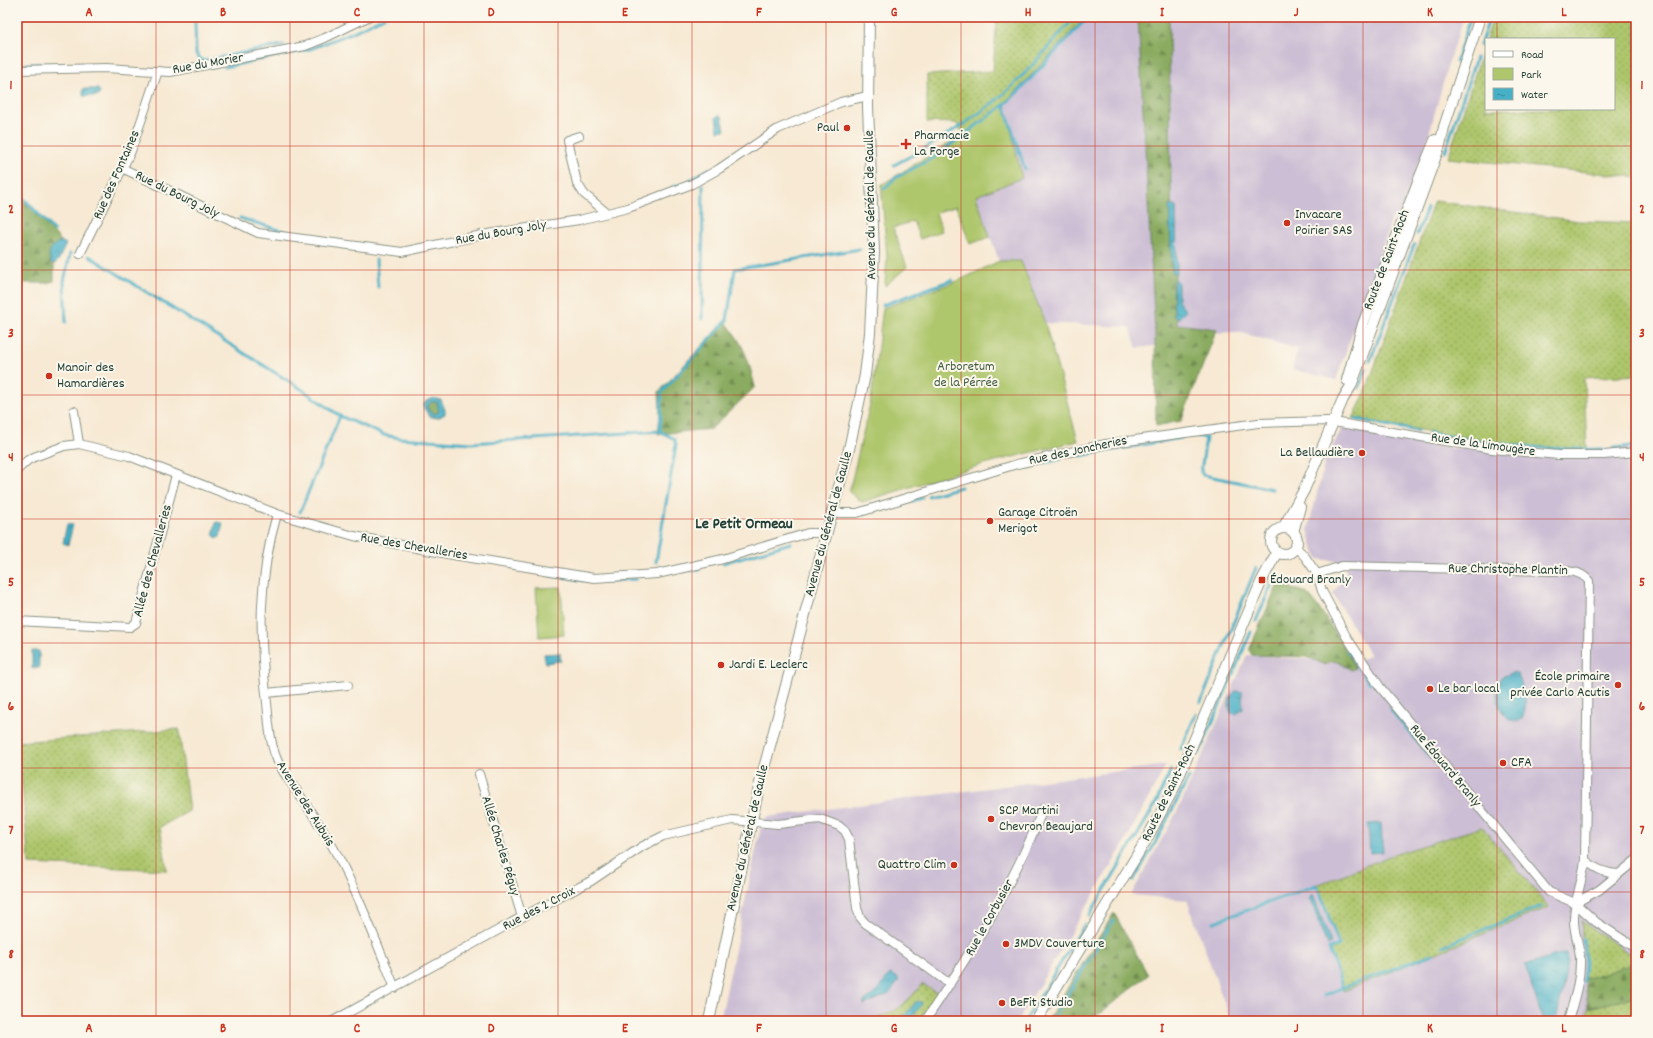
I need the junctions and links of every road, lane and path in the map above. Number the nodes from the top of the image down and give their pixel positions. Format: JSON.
{"nodes":[{"id":1,"x":368,"y":17,"type":"edge"},
{"id":2,"x":869,"y":17,"type":"edge"},
{"id":3,"x":1480,"y":17,"type":"edge"},
{"id":4,"x":17,"y":70,"type":"edge"},
{"id":5,"x":158,"y":71,"type":"junction"},
{"id":6,"x":868,"y":96,"type":"junction"},
{"id":7,"x":579,"y":136,"type":"dead end"},
{"id":8,"x":122,"y":168,"type":"junction"},
{"id":9,"x":607,"y":213,"type":"junction"},
{"id":10,"x":80,"y":254,"type":"dead end"},
{"id":11,"x":74,"y":411,"type":"dead end"},
{"id":12,"x":1332,"y":422,"type":"junction"},
{"id":13,"x":78,"y":444,"type":"junction"},
{"id":14,"x":1636,"y":452,"type":"edge"},
{"id":15,"x":17,"y":470,"type":"edge"},
{"id":16,"x":176,"y":475,"type":"junction"},
{"id":17,"x":1304,"y":490,"type":"junction"},
{"id":18,"x":832,"y":513,"type":"junction"},
{"id":19,"x":277,"y":514,"type":"junction"},
{"id":20,"x":1283,"y":528,"type":"junction"},
{"id":21,"x":1293,"y":532,"type":"junction"},
{"id":22,"x":826,"y":533,"type":"junction"},
{"id":23,"x":1296,"y":548,"type":"junction"},
{"id":24,"x":1277,"y":552,"type":"junction"},
{"id":25,"x":1317,"y":574,"type":"junction"},
{"id":26,"x":17,"y":621,"type":"edge"},
{"id":27,"x":348,"y":685,"type":"dead end"},
{"id":28,"x":266,"y":693,"type":"junction"},
{"id":29,"x":479,"y":774,"type":"dead end"},
{"id":30,"x":1043,"y":809,"type":"dead end"},
{"id":31,"x":751,"y":821,"type":"junction"},
{"id":32,"x":1585,"y":860,"type":"junction"},
{"id":33,"x":1636,"y":860,"type":"edge"},
{"id":34,"x":1618,"y":874,"type":"junction"},
{"id":35,"x":1575,"y":903,"type":"junction"},
{"id":36,"x":522,"y":917,"type":"junction"},
{"id":37,"x":1636,"y":948,"type":"edge"},
{"id":38,"x":950,"y":984,"type":"junction"},
{"id":39,"x":395,"y":988,"type":"junction"},
{"id":40,"x":333,"y":1021,"type":"edge"},
{"id":41,"x":709,"y":1021,"type":"edge"},
{"id":42,"x":926,"y":1021,"type":"edge"},
{"id":43,"x":1036,"y":1021,"type":"edge"},
{"id":44,"x":1568,"y":1021,"type":"edge"}],
"edges":[{"from":1,"to":5,"type":"street","name":"Rue du Morier"},
{"from":2,"to":6,"type":"street","name":"Avenue du Général de Gaulle"},
{"from":3,"to":12,"type":"street","name":"Route de Saint-Roch"},
{"from":4,"to":5,"type":"street","name":"Rue du Morier"},
{"from":5,"to":8,"type":"street","name":"Rue des Fontaines"},
{"from":6,"to":9,"type":"street","name":"Rue du Bourg Joly"},
{"from":6,"to":18,"type":"street","name":"Avenue du Général de Gaulle"},
{"from":7,"to":9,"type":"street"},
{"from":8,"to":9,"type":"street","name":"Rue du Bourg Joly"},
{"from":8,"to":10,"type":"street","name":"Rue des Fontaines"},
{"from":11,"to":13,"type":"street"},
{"from":12,"to":14,"type":"street","name":"Rue de la Limougère"},
{"from":12,"to":17,"type":"street","name":"Route de Saint-Roch"},
{"from":12,"to":18,"type":"street","name":"Rue des Joncheries"},
{"from":13,"to":15,"type":"street","name":"Rue des Chevalleries"},
{"from":13,"to":16,"type":"street","name":"Rue des Chevalleries"},
{"from":16,"to":19,"type":"street","name":"Rue des Chevalleries"},
{"from":16,"to":26,"type":"street","name":"Allée des Chevalleries"},
{"from":17,"to":20,"type":"street","name":"Route de Saint-Roch"},
{"from":17,"to":21,"type":"street","name":"Route de Saint-Roch"},
{"from":18,"to":22,"type":"street","name":"Avenue du Général de Gaulle"},
{"from":19,"to":22,"type":"street","name":"Rue des Chevalleries"},
{"from":19,"to":28,"type":"street","name":"Avenue des Aubuis"},
{"from":20,"to":21,"type":"street"},
{"from":20,"to":24,"type":"street"},
{"from":21,"to":23,"type":"street"},
{"from":22,"to":31,"type":"street","name":"Avenue du Général de Gaulle"},
{"from":23,"to":24,"type":"street"},
{"from":23,"to":25,"type":"street","name":"Rue Édouard Branly"},
{"from":24,"to":43,"type":"street","name":"Route de Saint-Roch"},
{"from":25,"to":32,"type":"street","name":"Rue Christophe Plantin"},
{"from":25,"to":35,"type":"street","name":"Rue Édouard Branly"},
{"from":27,"to":28,"type":"street"},
{"from":28,"to":39,"type":"street","name":"Avenue des Aubuis"},
{"from":29,"to":36,"type":"street","name":"Allée Charles Péguy"},
{"from":30,"to":38,"type":"street","name":"Rue le Corbusier"},
{"from":31,"to":36,"type":"street","name":"Rue des 2 Croix"},
{"from":31,"to":38,"type":"street","name":"Rue des 2 Croix"},
{"from":31,"to":41,"type":"street","name":"Avenue du Général de Gaulle"},
{"from":32,"to":34,"type":"street"},
{"from":32,"to":35,"type":"street","name":"Rue Christophe Plantin"},
{"from":33,"to":34,"type":"street"},
{"from":34,"to":35,"type":"street"},
{"from":35,"to":37,"type":"street","name":"Rue Édouard Branly"},
{"from":35,"to":44,"type":"street","name":"Rue Christophe Plantin"},
{"from":36,"to":39,"type":"street","name":"Rue des 2 Croix"},
{"from":38,"to":42,"type":"street","name":"Rue le Corbusier"},
{"from":39,"to":40,"type":"street","name":"Rue des 2 Croix"}]}
